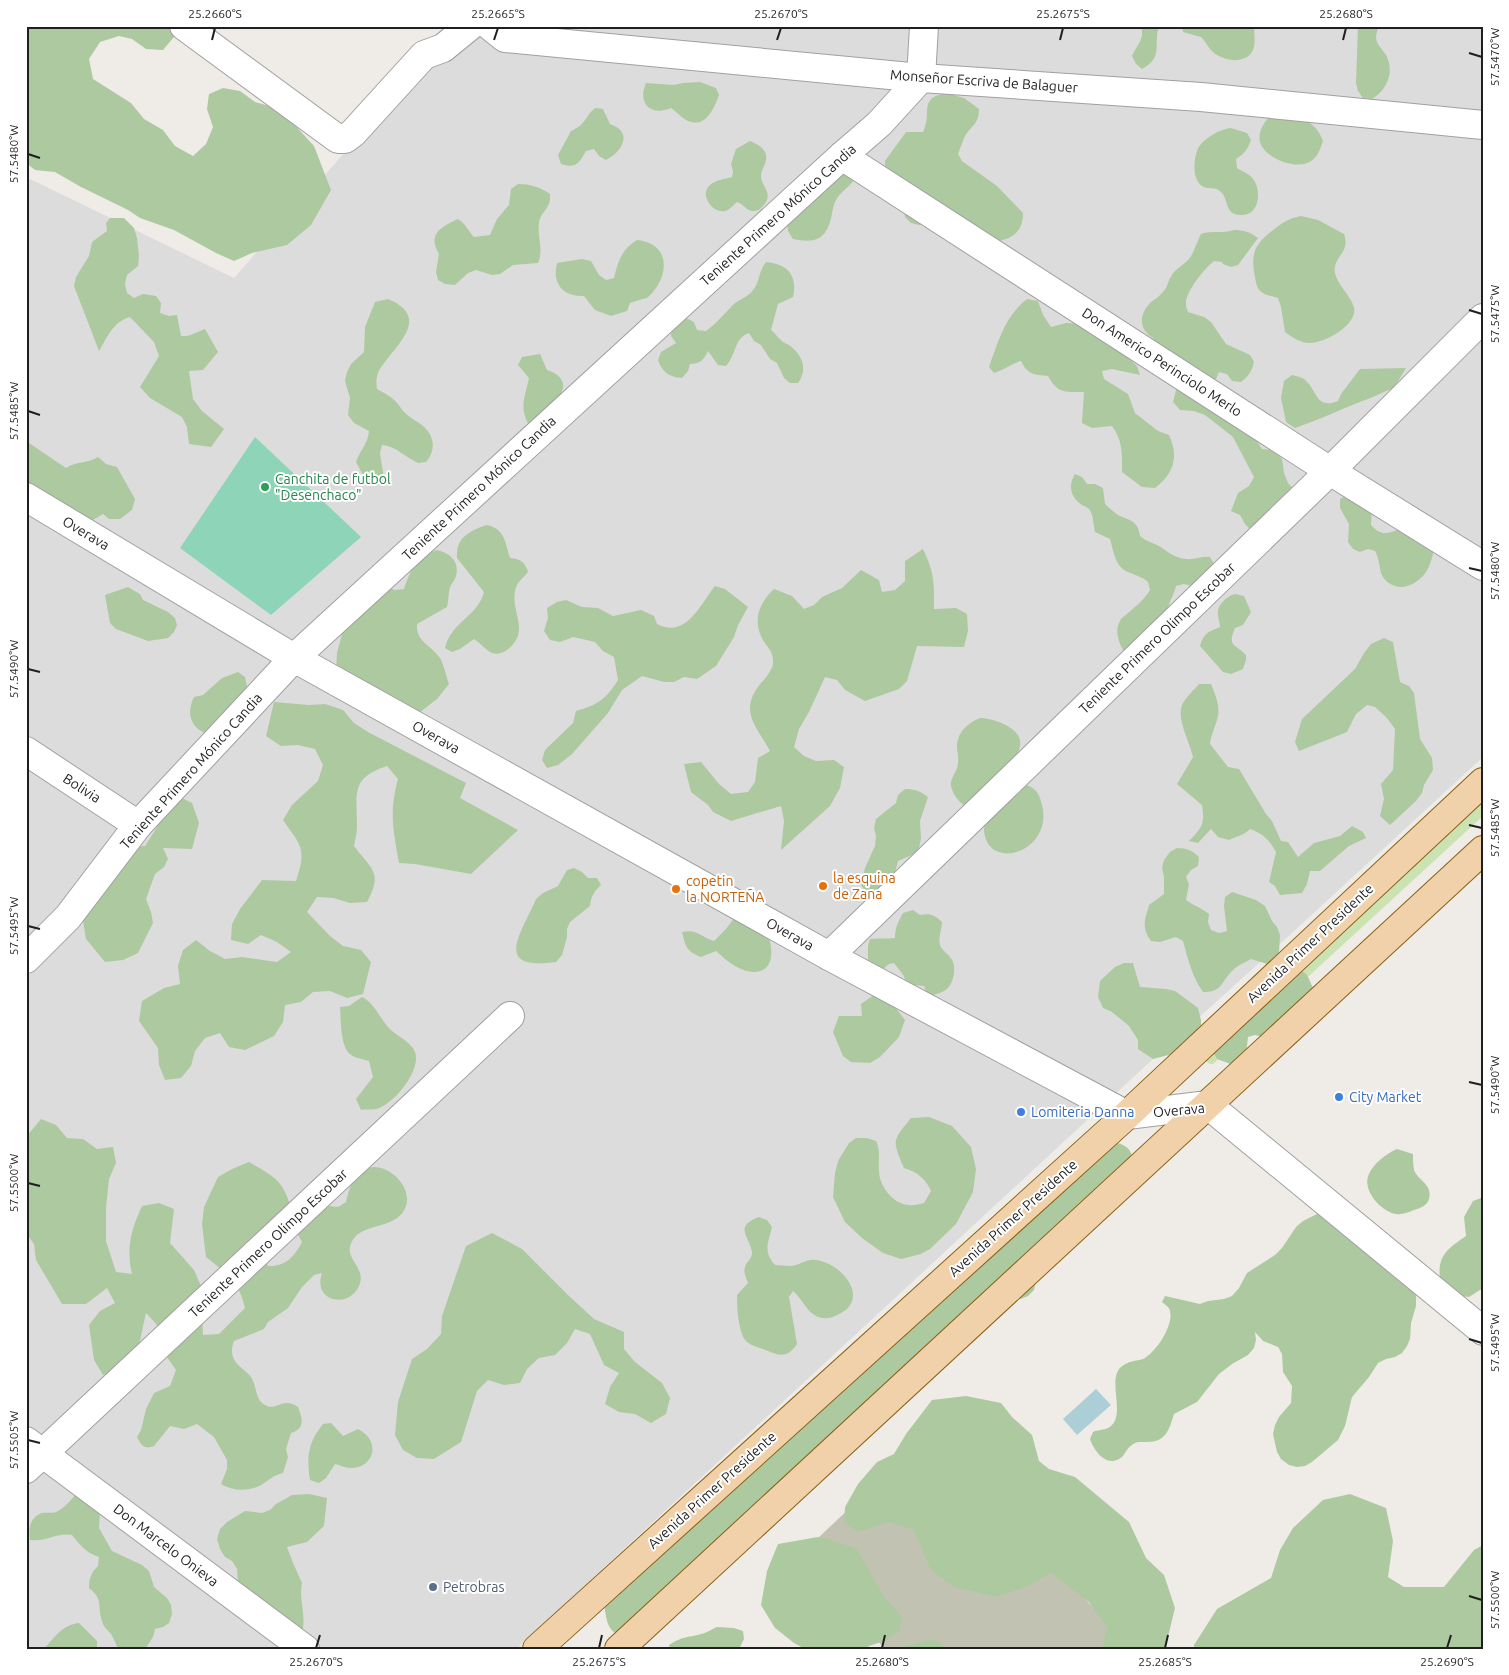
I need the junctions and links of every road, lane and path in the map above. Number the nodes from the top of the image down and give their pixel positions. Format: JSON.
{"nodes":[{"id":1,"x":184,"y":26,"type":"edge"},
{"id":2,"x":470,"y":26,"type":"edge"},
{"id":3,"x":490,"y":26,"type":"edge"},
{"id":4,"x":924,"y":26,"type":"edge"},
{"id":5,"x":921,"y":78,"type":"junction"},
{"id":6,"x":1483,"y":125,"type":"edge"},
{"id":7,"x":842,"y":156,"type":"junction"},
{"id":8,"x":1483,"y":318,"type":"edge"},
{"id":9,"x":1330,"y":471,"type":"junction"},
{"id":10,"x":26,"y":497,"type":"edge"},
{"id":11,"x":1483,"y":566,"type":"edge"},
{"id":12,"x":294,"y":658,"type":"junction"},
{"id":13,"x":26,"y":751,"type":"edge"},
{"id":14,"x":1483,"y":782,"type":"edge"},
{"id":15,"x":138,"y":825,"type":"junction"},
{"id":16,"x":1483,"y":850,"type":"edge"},
{"id":17,"x":829,"y":956,"type":"junction"},
{"id":18,"x":26,"y":959,"type":"edge"},
{"id":19,"x":510,"y":1016,"type":"dead end"},
{"id":20,"x":1208,"y":1105,"type":"junction"},
{"id":21,"x":1126,"y":1115,"type":"junction"},
{"id":22,"x":1483,"y":1331,"type":"edge"},
{"id":23,"x":32,"y":1454,"type":"edge"},
{"id":24,"x":305,"y":1649,"type":"edge"},
{"id":25,"x":537,"y":1649,"type":"edge"},
{"id":26,"x":619,"y":1649,"type":"edge"}],
"edges":[{"from":1,"to":2,"type":"street"},
{"from":3,"to":5,"type":"street","name":"Monseñor Escriva de Balaguer"},
{"from":4,"to":5,"type":"street"},
{"from":5,"to":6,"type":"street","name":"Monseñor Escriva de Balaguer"},
{"from":5,"to":7,"type":"street","name":"Teniente Primero Mónico Candia"},
{"from":7,"to":9,"type":"street","name":"Don Americo Perinciolo Merlo"},
{"from":7,"to":12,"type":"street","name":"Teniente Primero Mónico Candia"},
{"from":8,"to":9,"type":"street","name":"Teniente Primero Olimpo Escobar"},
{"from":9,"to":11,"type":"street","name":"Don Americo Perinciolo Merlo"},
{"from":9,"to":17,"type":"street","name":"Teniente Primero Olimpo Escobar"},
{"from":10,"to":12,"type":"street","name":"Overava"},
{"from":12,"to":15,"type":"street","name":"Teniente Primero Mónico Candia"},
{"from":12,"to":17,"type":"street","name":"Overava"},
{"from":13,"to":15,"type":"street","name":"Bolivia"},
{"from":14,"to":21,"type":"main road","name":"Avenida Primer Presidente"},
{"from":15,"to":18,"type":"street","name":"Teniente Primero Mónico Candia"},
{"from":16,"to":20,"type":"main road"},
{"from":17,"to":21,"type":"street","name":"Overava"},
{"from":19,"to":23,"type":"street","name":"Teniente Primero Olimpo Escobar"},
{"from":20,"to":21,"type":"street","name":"Overava"},
{"from":20,"to":22,"type":"street","name":"Overava"},
{"from":20,"to":26,"type":"main road"},
{"from":21,"to":25,"type":"main road","name":"Avenida Primer Presidente"},
{"from":23,"to":24,"type":"street","name":"Don Marcelo Onieva"}]}
